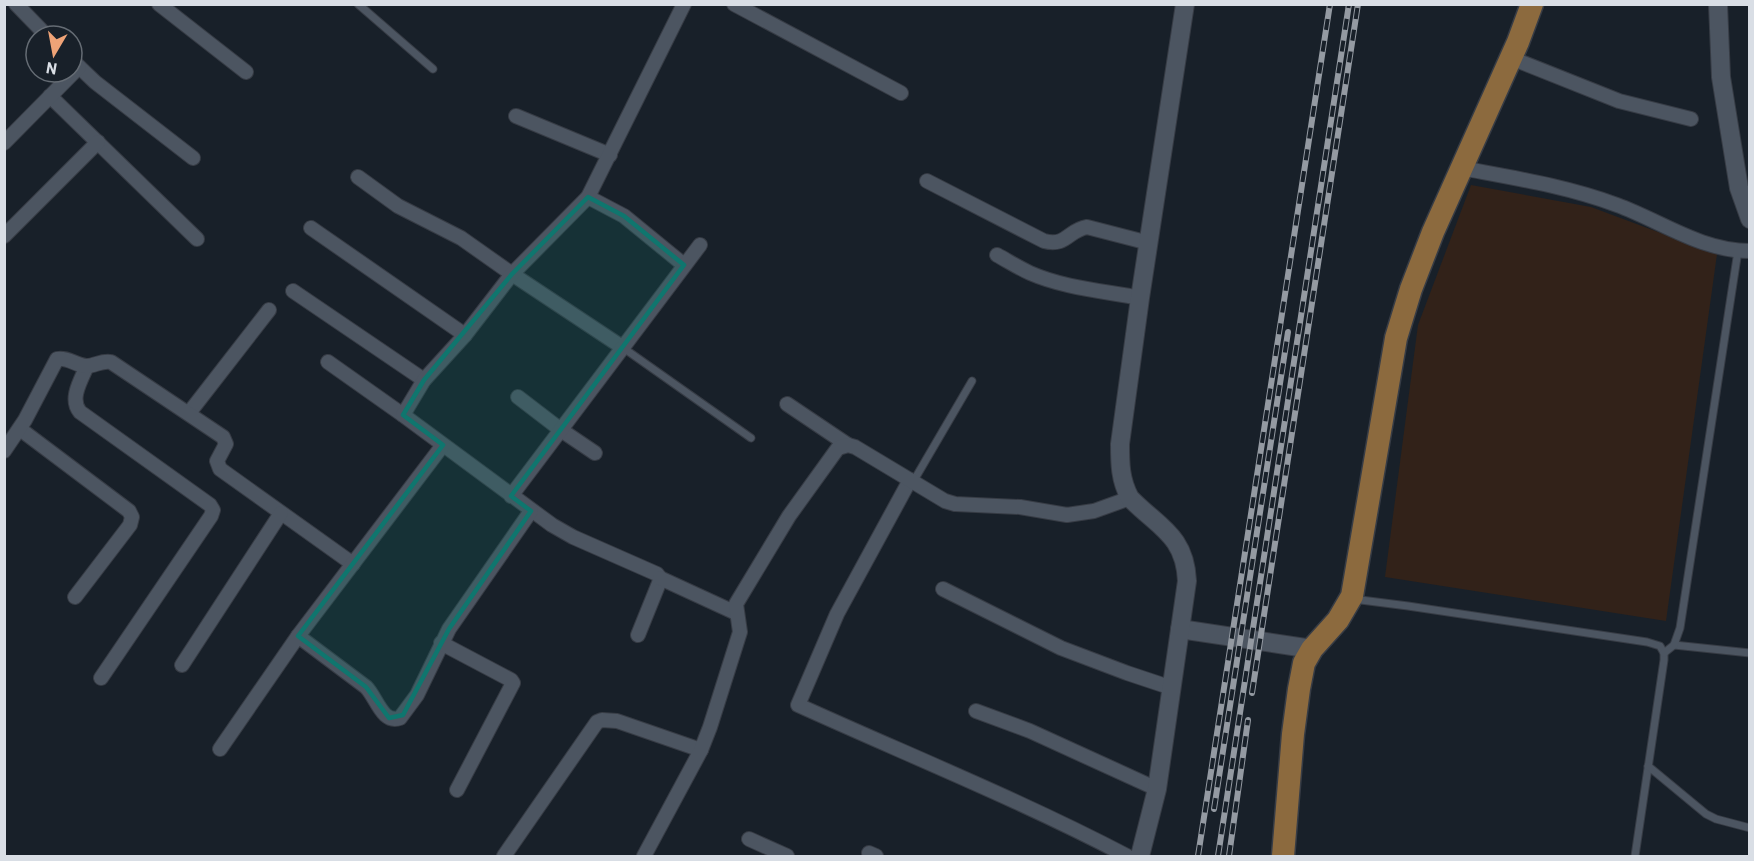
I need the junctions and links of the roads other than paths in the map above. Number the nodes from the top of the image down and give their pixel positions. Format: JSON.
{"nodes":[{"id":1,"x":159,"y":4,"type":"edge"},
{"id":2,"x":358,"y":4,"type":"edge"},
{"id":3,"x":684,"y":4,"type":"edge"},
{"id":4,"x":734,"y":4,"type":"edge"},
{"id":5,"x":1185,"y":4,"type":"edge"},
{"id":6,"x":1532,"y":4,"type":"edge"},
{"id":7,"x":1718,"y":4,"type":"edge"},
{"id":8,"x":23,"y":7,"type":"edge"},
{"id":9,"x":36,"y":24,"type":"edge"},
{"id":10,"x":1511,"y":58,"type":"junction"},
{"id":11,"x":433,"y":69,"type":"dead end"},
{"id":12,"x":84,"y":72,"type":"edge"},
{"id":13,"x":246,"y":72,"type":"dead end"},
{"id":14,"x":59,"y":84,"type":"edge"},
{"id":15,"x":901,"y":93,"type":"dead end"},
{"id":16,"x":50,"y":96,"type":"junction"},
{"id":17,"x":516,"y":116,"type":"dead end"},
{"id":18,"x":1691,"y":119,"type":"dead end"},
{"id":19,"x":98,"y":142,"type":"junction"},
{"id":20,"x":4,"y":143,"type":"edge"},
{"id":21,"x":610,"y":155,"type":"junction"},
{"id":22,"x":193,"y":158,"type":"dead end"},
{"id":23,"x":1461,"y":168,"type":"junction"},
{"id":24,"x":358,"y":177,"type":"dead end"},
{"id":25,"x":927,"y":181,"type":"dead end"},
{"id":26,"x":588,"y":197,"type":"junction"},
{"id":27,"x":1749,"y":219,"type":"edge"},
{"id":28,"x":311,"y":228,"type":"dead end"},
{"id":29,"x":4,"y":236,"type":"edge"},
{"id":30,"x":197,"y":239,"type":"dead end"},
{"id":31,"x":1149,"y":243,"type":"junction"},
{"id":32,"x":700,"y":245,"type":"dead end"},
{"id":33,"x":1744,"y":251,"type":"edge"},
{"id":34,"x":997,"y":255,"type":"dead end"},
{"id":35,"x":684,"y":265,"type":"junction"},
{"id":36,"x":512,"y":274,"type":"junction"},
{"id":37,"x":293,"y":291,"type":"dead end"},
{"id":38,"x":1140,"y":298,"type":"junction"},
{"id":39,"x":269,"y":310,"type":"dead end"},
{"id":40,"x":465,"y":335,"type":"junction"},
{"id":41,"x":622,"y":347,"type":"junction"},
{"id":42,"x":328,"y":362,"type":"dead end"},
{"id":43,"x":87,"y":366,"type":"junction"},
{"id":44,"x":424,"y":380,"type":"junction"},
{"id":45,"x":972,"y":381,"type":"dead end"},
{"id":46,"x":518,"y":397,"type":"dead end"},
{"id":47,"x":787,"y":404,"type":"dead end"},
{"id":48,"x":189,"y":413,"type":"junction"},
{"id":49,"x":403,"y":415,"type":"junction"},
{"id":50,"x":20,"y":429,"type":"junction"},
{"id":51,"x":561,"y":430,"type":"junction"},
{"id":52,"x":751,"y":438,"type":"dead end"},
{"id":53,"x":443,"y":445,"type":"junction"},
{"id":54,"x":848,"y":446,"type":"junction"},
{"id":55,"x":4,"y":451,"type":"edge"},
{"id":56,"x":595,"y":453,"type":"dead end"},
{"id":57,"x":911,"y":481,"type":"junction"},
{"id":58,"x":511,"y":496,"type":"junction"},
{"id":59,"x":1130,"y":498,"type":"junction"},
{"id":60,"x":531,"y":511,"type":"junction"},
{"id":61,"x":281,"y":513,"type":"junction"},
{"id":62,"x":353,"y":564,"type":"junction"},
{"id":63,"x":660,"y":578,"type":"junction"},
{"id":64,"x":943,"y":589,"type":"dead end"},
{"id":65,"x":75,"y":597,"type":"dead end"},
{"id":66,"x":1350,"y":599,"type":"junction"},
{"id":67,"x":736,"y":613,"type":"junction"},
{"id":68,"x":1180,"y":629,"type":"junction"},
{"id":69,"x":638,"y":635,"type":"dead end"},
{"id":70,"x":298,"y":636,"type":"junction"},
{"id":71,"x":441,"y":643,"type":"junction"},
{"id":72,"x":1674,"y":645,"type":"junction"},
{"id":73,"x":1312,"y":649,"type":"junction"},
{"id":74,"x":1664,"y":653,"type":"junction"},
{"id":75,"x":1749,"y":653,"type":"edge"},
{"id":76,"x":182,"y":665,"type":"dead end"},
{"id":77,"x":101,"y":678,"type":"dead end"},
{"id":78,"x":1172,"y":688,"type":"junction"},
{"id":79,"x":976,"y":711,"type":"dead end"},
{"id":80,"x":220,"y":749,"type":"dead end"},
{"id":81,"x":701,"y":750,"type":"junction"},
{"id":82,"x":1648,"y":766,"type":"junction"},
{"id":83,"x":1157,"y":789,"type":"junction"},
{"id":84,"x":457,"y":790,"type":"dead end"},
{"id":85,"x":1749,"y":828,"type":"edge"},
{"id":86,"x":749,"y":839,"type":"dead end"},
{"id":87,"x":504,"y":856,"type":"edge"},
{"id":88,"x":644,"y":856,"type":"edge"},
{"id":89,"x":787,"y":856,"type":"edge"},
{"id":90,"x":1127,"y":856,"type":"edge"},
{"id":91,"x":1140,"y":856,"type":"edge"},
{"id":92,"x":1284,"y":856,"type":"edge"},
{"id":93,"x":1635,"y":856,"type":"edge"}],
"edges":[{"from":1,"to":13,"type":"street"},
{"from":2,"to":11,"type":"lane"},
{"from":3,"to":21,"type":"street"},
{"from":4,"to":15,"type":"street"},
{"from":5,"to":31,"type":"street"},
{"from":6,"to":10,"type":"main road"},
{"from":7,"to":27,"type":"street"},
{"from":8,"to":9,"type":"street"},
{"from":10,"to":18,"type":"street"},
{"from":10,"to":23,"type":"main road"},
{"from":12,"to":22,"type":"street"},
{"from":14,"to":16,"type":"street"},
{"from":16,"to":19,"type":"street"},
{"from":16,"to":20,"type":"street"},
{"from":17,"to":21,"type":"street"},
{"from":19,"to":29,"type":"street"},
{"from":19,"to":30,"type":"street"},
{"from":21,"to":26,"type":"street"},
{"from":23,"to":33,"type":"street"},
{"from":23,"to":66,"type":"main road"},
{"from":24,"to":36,"type":"street"},
{"from":25,"to":31,"type":"street"},
{"from":26,"to":35,"type":"street"},
{"from":26,"to":36,"type":"street"},
{"from":28,"to":40,"type":"street"},
{"from":31,"to":38,"type":"street"},
{"from":32,"to":35,"type":"street"},
{"from":33,"to":72,"type":"lane"},
{"from":34,"to":38,"type":"street"},
{"from":35,"to":41,"type":"street"},
{"from":36,"to":40,"type":"street"},
{"from":36,"to":41,"type":"street"},
{"from":37,"to":44,"type":"street"},
{"from":38,"to":59,"type":"street"},
{"from":39,"to":48,"type":"street"},
{"from":40,"to":44,"type":"street"},
{"from":41,"to":51,"type":"street"},
{"from":41,"to":52,"type":"lane"},
{"from":42,"to":49,"type":"street"},
{"from":43,"to":48,"type":"street"},
{"from":43,"to":50,"type":"street"},
{"from":43,"to":77,"type":"street"},
{"from":44,"to":49,"type":"street"},
{"from":45,"to":57,"type":"lane"},
{"from":46,"to":51,"type":"street"},
{"from":47,"to":54,"type":"street"},
{"from":48,"to":61,"type":"street"},
{"from":49,"to":53,"type":"street"},
{"from":50,"to":55,"type":"street"},
{"from":50,"to":65,"type":"street"},
{"from":51,"to":56,"type":"street"},
{"from":51,"to":58,"type":"street"},
{"from":53,"to":58,"type":"street"},
{"from":53,"to":62,"type":"street"},
{"from":54,"to":57,"type":"street"},
{"from":54,"to":67,"type":"street"},
{"from":57,"to":59,"type":"street"},
{"from":57,"to":90,"type":"street"},
{"from":58,"to":60,"type":"street"},
{"from":59,"to":68,"type":"street"},
{"from":60,"to":63,"type":"street"},
{"from":60,"to":71,"type":"street"},
{"from":61,"to":62,"type":"street"},
{"from":61,"to":76,"type":"street"},
{"from":62,"to":70,"type":"street"},
{"from":63,"to":67,"type":"street"},
{"from":63,"to":69,"type":"street"},
{"from":64,"to":78,"type":"street"},
{"from":66,"to":73,"type":"main road"},
{"from":66,"to":74,"type":"lane"},
{"from":67,"to":81,"type":"street"},
{"from":68,"to":73,"type":"street"},
{"from":68,"to":78,"type":"street"},
{"from":70,"to":71,"type":"street"},
{"from":70,"to":80,"type":"street"},
{"from":71,"to":84,"type":"street"},
{"from":72,"to":74,"type":"lane"},
{"from":72,"to":75,"type":"lane"},
{"from":73,"to":92,"type":"main road"},
{"from":74,"to":82,"type":"lane"},
{"from":78,"to":83,"type":"street"},
{"from":79,"to":83,"type":"street"},
{"from":81,"to":87,"type":"street"},
{"from":81,"to":88,"type":"street"},
{"from":82,"to":85,"type":"lane"},
{"from":82,"to":93,"type":"lane"},
{"from":83,"to":91,"type":"street"},
{"from":86,"to":89,"type":"street"}]}
